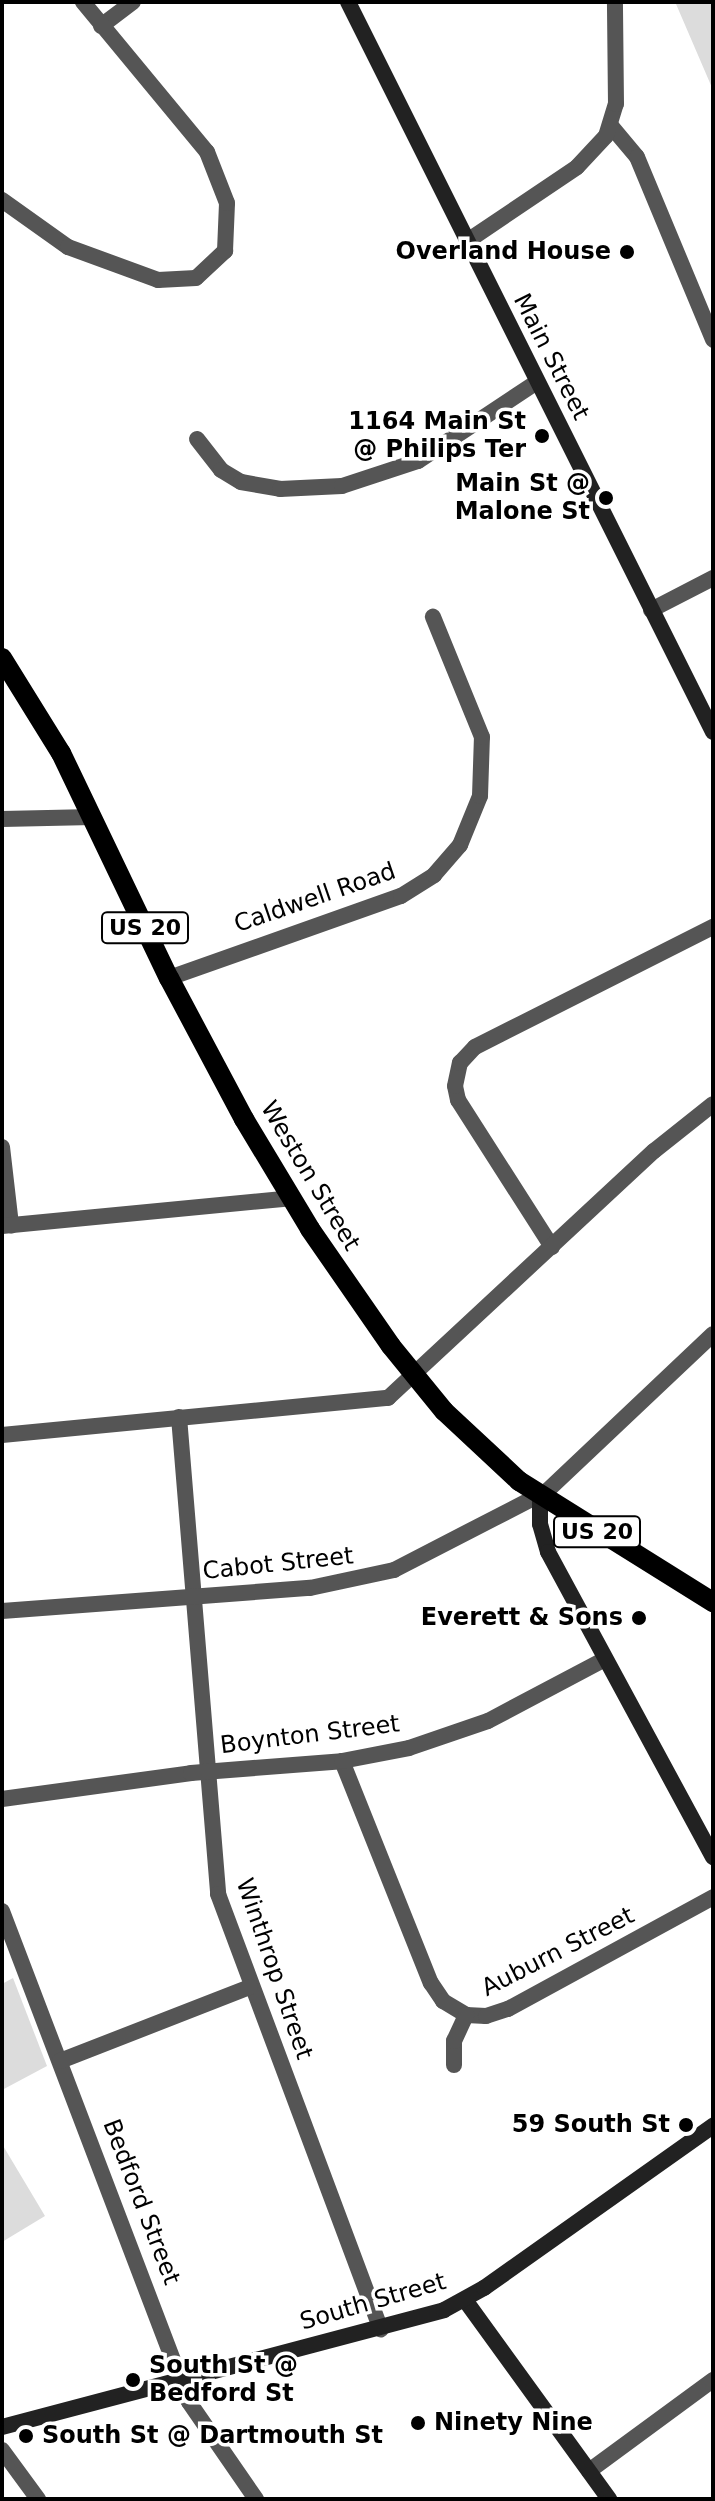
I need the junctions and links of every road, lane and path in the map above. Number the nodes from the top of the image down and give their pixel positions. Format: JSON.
{"nodes":[{"id":1,"x":83,"y":2,"type":"edge"},
{"id":2,"x":133,"y":2,"type":"edge"},
{"id":3,"x":348,"y":2,"type":"edge"},
{"id":4,"x":615,"y":2,"type":"edge"},
{"id":5,"x":101,"y":26,"type":"junction"},
{"id":6,"x":611,"y":126,"type":"junction"},
{"id":7,"x":2,"y":200,"type":"edge"},
{"id":8,"x":466,"y":242,"type":"junction"},
{"id":9,"x":713,"y":340,"type":"edge"},
{"id":10,"x":537,"y":382,"type":"junction"},
{"id":11,"x":197,"y":439,"type":"dead end"},
{"id":12,"x":713,"y":578,"type":"edge"},
{"id":13,"x":651,"y":610,"type":"junction"},
{"id":14,"x":433,"y":617,"type":"dead end"},
{"id":15,"x":2,"y":658,"type":"edge"},
{"id":16,"x":713,"y":732,"type":"edge"},
{"id":17,"x":93,"y":817,"type":"junction"},
{"id":18,"x":2,"y":819,"type":"edge"},
{"id":19,"x":713,"y":927,"type":"edge"},
{"id":20,"x":169,"y":978,"type":"junction"},
{"id":21,"x":713,"y":1104,"type":"edge"},
{"id":22,"x":2,"y":1147,"type":"edge"},
{"id":23,"x":291,"y":1198,"type":"junction"},
{"id":24,"x":6,"y":1226,"type":"edge"},
{"id":25,"x":552,"y":1247,"type":"junction"},
{"id":26,"x":713,"y":1334,"type":"edge"},
{"id":27,"x":414,"y":1377,"type":"junction"},
{"id":28,"x":179,"y":1417,"type":"junction"},
{"id":29,"x":2,"y":1435,"type":"edge"},
{"id":30,"x":540,"y":1496,"type":"junction"},
{"id":31,"x":193,"y":1597,"type":"junction"},
{"id":32,"x":713,"y":1602,"type":"edge"},
{"id":33,"x":2,"y":1611,"type":"edge"},
{"id":34,"x":605,"y":1659,"type":"junction"},
{"id":35,"x":342,"y":1761,"type":"junction"},
{"id":36,"x":207,"y":1772,"type":"junction"},
{"id":37,"x":2,"y":1799,"type":"edge"},
{"id":38,"x":713,"y":1857,"type":"edge"},
{"id":39,"x":713,"y":1897,"type":"edge"},
{"id":40,"x":2,"y":1911,"type":"edge"},
{"id":41,"x":250,"y":1987,"type":"junction"},
{"id":42,"x":466,"y":2015,"type":"junction"},
{"id":43,"x":60,"y":2061,"type":"junction"},
{"id":44,"x":454,"y":2065,"type":"dead end"},
{"id":45,"x":713,"y":2126,"type":"edge"},
{"id":46,"x":465,"y":2300,"type":"junction"},
{"id":47,"x":381,"y":2329,"type":"junction"},
{"id":48,"x":181,"y":2378,"type":"junction"},
{"id":49,"x":713,"y":2380,"type":"edge"},
{"id":50,"x":2,"y":2427,"type":"edge"},
{"id":51,"x":2,"y":2450,"type":"edge"},
{"id":52,"x":589,"y":2471,"type":"junction"},
{"id":53,"x":38,"y":2499,"type":"edge"},
{"id":54,"x":256,"y":2499,"type":"edge"},
{"id":55,"x":609,"y":2499,"type":"edge"}],
"edges":[{"from":1,"to":5,"type":"street"},
{"from":2,"to":5,"type":"street"},
{"from":3,"to":8,"type":"main road","name":"Main Street"},
{"from":4,"to":6,"type":"street"},
{"from":5,"to":7,"type":"street"},
{"from":6,"to":8,"type":"street"},
{"from":6,"to":9,"type":"street"},
{"from":8,"to":10,"type":"main road","name":"Main Street"},
{"from":10,"to":11,"type":"street"},
{"from":10,"to":13,"type":"main road","name":"Main Street"},
{"from":12,"to":13,"type":"street"},
{"from":13,"to":16,"type":"main road","name":"Main Street"},
{"from":14,"to":20,"type":"street","name":"Caldwell Road"},
{"from":15,"to":17,"type":"main road","name":"Weston Street","number":"US 20"},
{"from":17,"to":18,"type":"street"},
{"from":17,"to":20,"type":"main road","name":"Weston Street","number":"US 20"},
{"from":19,"to":25,"type":"street"},
{"from":20,"to":23,"type":"main road","name":"Weston Street","number":"US 20"},
{"from":21,"to":25,"type":"street"},
{"from":22,"to":24,"type":"street"},
{"from":23,"to":24,"type":"street"},
{"from":23,"to":27,"type":"main road","name":"Weston Street","number":"US 20"},
{"from":25,"to":27,"type":"street"},
{"from":26,"to":30,"type":"street","name":"Cabot Street"},
{"from":27,"to":28,"type":"street"},
{"from":27,"to":30,"type":"main road","name":"Weston Street","number":"US 20"},
{"from":28,"to":29,"type":"street"},
{"from":28,"to":31,"type":"street","name":"Winthrop Street"},
{"from":30,"to":31,"type":"street","name":"Cabot Street"},
{"from":30,"to":32,"type":"main road","name":"Weston Street","number":"US 20"},
{"from":30,"to":34,"type":"main road"},
{"from":31,"to":33,"type":"street","name":"Cabot Street"},
{"from":31,"to":36,"type":"street","name":"Winthrop Street"},
{"from":34,"to":35,"type":"street","name":"Boynton Street"},
{"from":34,"to":38,"type":"main road"},
{"from":35,"to":36,"type":"street","name":"Boynton Street"},
{"from":35,"to":42,"type":"street","name":"Auburn Street"},
{"from":36,"to":37,"type":"street","name":"Boynton Street"},
{"from":36,"to":41,"type":"street","name":"Winthrop Street"},
{"from":39,"to":42,"type":"street","name":"Auburn Street"},
{"from":40,"to":43,"type":"street","name":"Bedford Street"},
{"from":41,"to":43,"type":"street"},
{"from":41,"to":47,"type":"street","name":"Winthrop Street"},
{"from":42,"to":44,"type":"street"},
{"from":43,"to":48,"type":"street","name":"Bedford Street"},
{"from":45,"to":46,"type":"main road","name":"South Street"},
{"from":46,"to":47,"type":"main road","name":"South Street"},
{"from":46,"to":52,"type":"main road"},
{"from":47,"to":48,"type":"main road","name":"South Street"},
{"from":48,"to":50,"type":"main road","name":"South Street"},
{"from":48,"to":54,"type":"street","name":"Bedford Street"},
{"from":49,"to":52,"type":"street"},
{"from":51,"to":53,"type":"street"},
{"from":52,"to":55,"type":"main road"}]}
